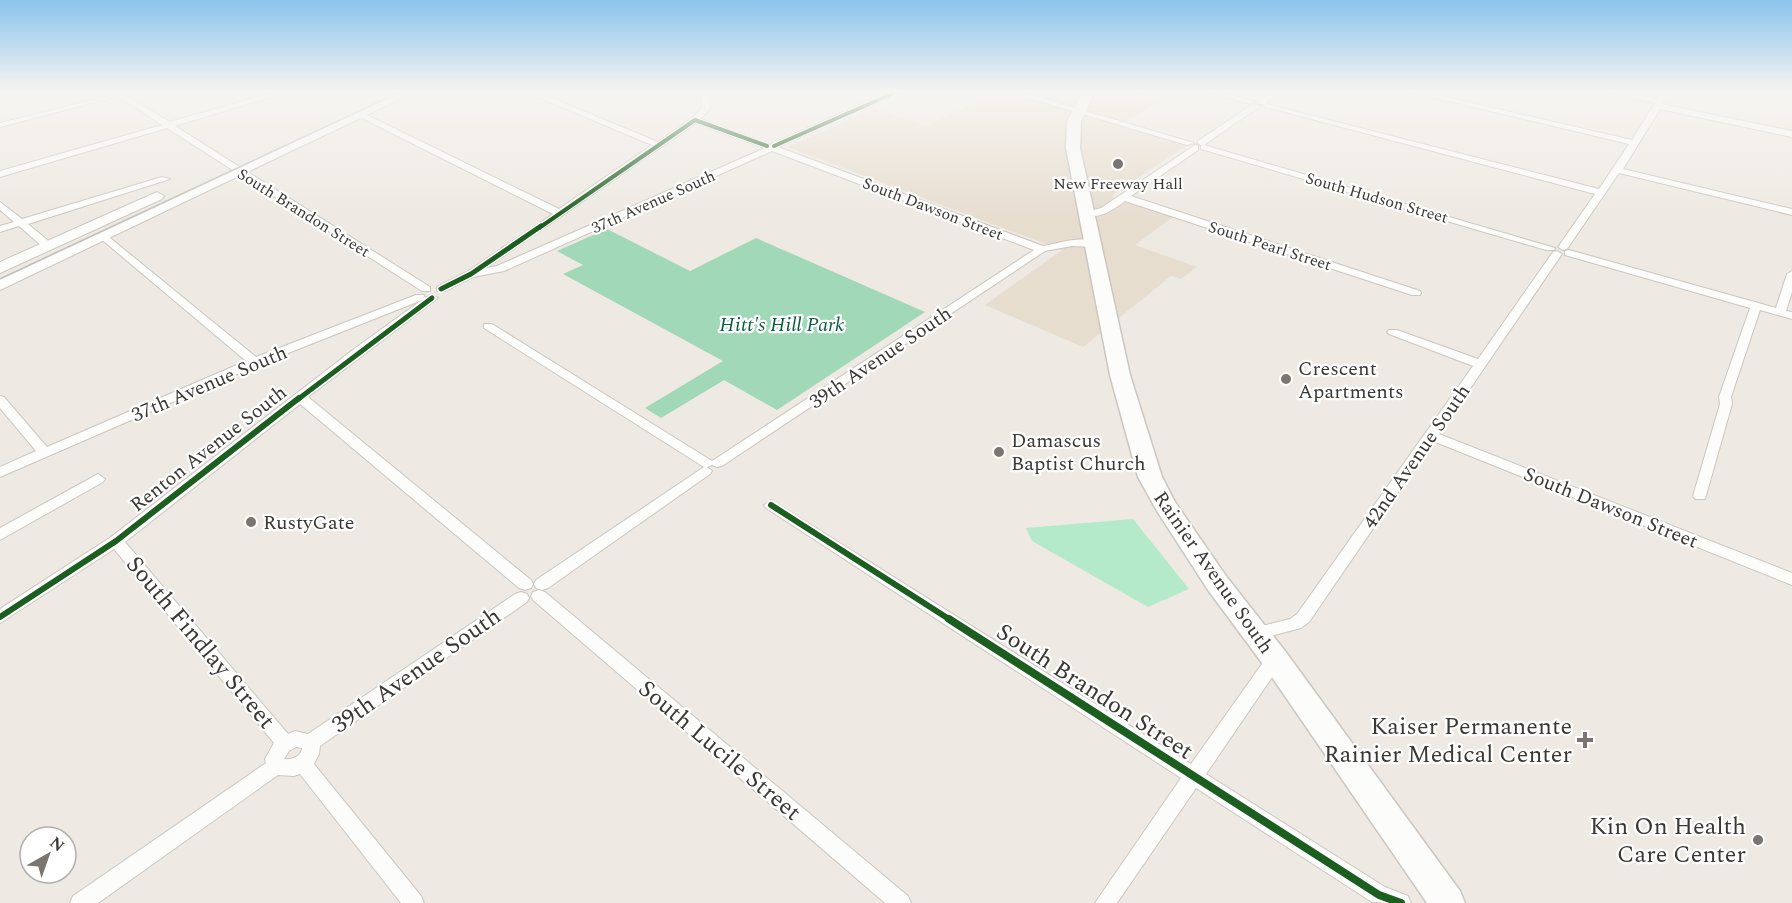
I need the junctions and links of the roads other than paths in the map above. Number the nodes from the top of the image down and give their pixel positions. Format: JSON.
{"nodes":[{"id":1,"x":137,"y":134,"type":"edge"},
{"id":2,"x":182,"y":134,"type":"edge"},
{"id":3,"x":299,"y":134,"type":"edge"},
{"id":4,"x":315,"y":134,"type":"edge"},
{"id":5,"x":397,"y":134,"type":"edge"},
{"id":6,"x":633,"y":134,"type":"edge"},
{"id":7,"x":675,"y":134,"type":"edge"},
{"id":8,"x":733,"y":134,"type":"edge"},
{"id":9,"x":802,"y":134,"type":"edge"},
{"id":10,"x":1074,"y":134,"type":"edge"},
{"id":11,"x":1160,"y":134,"type":"edge"},
{"id":12,"x":1214,"y":134,"type":"edge"},
{"id":13,"x":1376,"y":134,"type":"edge"},
{"id":14,"x":1596,"y":134,"type":"edge"},
{"id":15,"x":1640,"y":134,"type":"edge"},
{"id":16,"x":1634,"y":143,"type":"junction"},
{"id":17,"x":659,"y":145,"type":"junction"},
{"id":18,"x":1198,"y":145,"type":"junction"},
{"id":19,"x":771,"y":148,"type":"junction"},
{"id":20,"x":234,"y":167,"type":"junction"},
{"id":21,"x":1617,"y":170,"type":"junction"},
{"id":22,"x":0,"y":174,"type":"edge"},
{"id":23,"x":165,"y":179,"type":"dead end"},
{"id":24,"x":1602,"y":192,"type":"junction"},
{"id":25,"x":1124,"y":197,"type":"junction"},
{"id":26,"x":0,"y":205,"type":"edge"},
{"id":27,"x":1792,"y":212,"type":"edge"},
{"id":28,"x":559,"y":213,"type":"junction"},
{"id":29,"x":1088,"y":213,"type":"junction"},
{"id":30,"x":20,"y":223,"type":"junction"},
{"id":31,"x":0,"y":229,"type":"edge"},
{"id":32,"x":104,"y":236,"type":"junction"},
{"id":33,"x":1094,"y":244,"type":"junction"},
{"id":34,"x":48,"y":246,"type":"junction"},
{"id":35,"x":1042,"y":249,"type":"junction"},
{"id":36,"x":1560,"y":250,"type":"junction"},
{"id":37,"x":0,"y":268,"type":"edge"},
{"id":38,"x":471,"y":274,"type":"junction"},
{"id":39,"x":1792,"y":274,"type":"edge"},
{"id":40,"x":0,"y":285,"type":"edge"},
{"id":41,"x":1416,"y":292,"type":"dead end"},
{"id":42,"x":430,"y":294,"type":"junction"},
{"id":43,"x":1756,"y":306,"type":"junction"},
{"id":44,"x":1780,"y":313,"type":"junction"},
{"id":45,"x":1792,"y":316,"type":"edge"},
{"id":46,"x":488,"y":326,"type":"dead end"},
{"id":47,"x":1393,"y":332,"type":"dead end"},
{"id":48,"x":254,"y":362,"type":"junction"},
{"id":49,"x":1480,"y":364,"type":"junction"},
{"id":50,"x":300,"y":398,"type":"junction"},
{"id":51,"x":0,"y":400,"type":"edge"},
{"id":52,"x":1430,"y":435,"type":"junction"},
{"id":53,"x":45,"y":453,"type":"junction"},
{"id":54,"x":709,"y":466,"type":"junction"},
{"id":55,"x":0,"y":472,"type":"edge"},
{"id":56,"x":98,"y":480,"type":"dead end"},
{"id":57,"x":1700,"y":496,"type":"dead end"},
{"id":58,"x":771,"y":506,"type":"dead end"},
{"id":59,"x":0,"y":535,"type":"edge"},
{"id":60,"x":116,"y":541,"type":"junction"},
{"id":61,"x":1792,"y":579,"type":"edge"},
{"id":62,"x":532,"y":591,"type":"junction"},
{"id":63,"x":0,"y":617,"type":"edge"},
{"id":64,"x":1256,"y":634,"type":"junction"},
{"id":65,"x":1275,"y":659,"type":"junction"},
{"id":66,"x":311,"y":742,"type":"junction"},
{"id":67,"x":286,"y":744,"type":"junction"},
{"id":68,"x":302,"y":763,"type":"junction"},
{"id":69,"x":276,"y":766,"type":"junction"},
{"id":70,"x":1194,"y":776,"type":"junction"},
{"id":71,"x":80,"y":903,"type":"edge"},
{"id":72,"x":414,"y":903,"type":"edge"},
{"id":73,"x":901,"y":903,"type":"edge"},
{"id":74,"x":1105,"y":903,"type":"edge"},
{"id":75,"x":1401,"y":903,"type":"edge"},
{"id":76,"x":1448,"y":903,"type":"edge"}],
"edges":[{"from":1,"to":22,"type":"street"},
{"from":2,"to":20,"type":"street","name":"South Brandon Street"},
{"from":3,"to":20,"type":"main road"},
{"from":4,"to":20,"type":"main road"},
{"from":5,"to":28,"type":"street"},
{"from":6,"to":17,"type":"street"},
{"from":7,"to":17,"type":"street","name":"Renton Avenue South"},
{"from":8,"to":19,"type":"street","name":"South Dawson Street"},
{"from":9,"to":19,"type":"street","name":"37th Avenue South"},
{"from":10,"to":29,"type":"main road","name":"Rainier Avenue South"},
{"from":11,"to":18,"type":"street","name":"South Hudson Street"},
{"from":12,"to":18,"type":"street"},
{"from":13,"to":24,"type":"street"},
{"from":14,"to":16,"type":"street"},
{"from":15,"to":16,"type":"street","name":"42nd Avenue South"},
{"from":16,"to":21,"type":"street","name":"42nd Avenue South"},
{"from":17,"to":28,"type":"street","name":"Renton Avenue South"},
{"from":18,"to":25,"type":"street"},
{"from":18,"to":36,"type":"street","name":"South Hudson Street"},
{"from":19,"to":35,"type":"street","name":"South Dawson Street"},
{"from":19,"to":38,"type":"street","name":"37th Avenue South"},
{"from":20,"to":32,"type":"main road"},
{"from":20,"to":34,"type":"main road"},
{"from":20,"to":42,"type":"street","name":"South Brandon Street"},
{"from":21,"to":24,"type":"street","name":"42nd Avenue South"},
{"from":21,"to":27,"type":"street"},
{"from":23,"to":30,"type":"street"},
{"from":24,"to":36,"type":"street","name":"42nd Avenue South"},
{"from":25,"to":29,"type":"street"},
{"from":25,"to":41,"type":"street","name":"South Pearl Street"},
{"from":26,"to":30,"type":"street"},
{"from":28,"to":38,"type":"street","name":"Renton Avenue South"},
{"from":29,"to":33,"type":"main road","name":"Rainier Avenue South"},
{"from":30,"to":31,"type":"street"},
{"from":30,"to":34,"type":"street"},
{"from":32,"to":40,"type":"main road"},
{"from":32,"to":48,"type":"street"},
{"from":33,"to":35,"type":"street"},
{"from":33,"to":64,"type":"main road","name":"Rainier Avenue South"},
{"from":34,"to":37,"type":"main road"},
{"from":35,"to":54,"type":"street","name":"39th Avenue South"},
{"from":36,"to":43,"type":"street","name":"South Hudson Street"},
{"from":36,"to":49,"type":"street","name":"42nd Avenue South"},
{"from":38,"to":42,"type":"street","name":"Renton Avenue South"},
{"from":39,"to":44,"type":"street"},
{"from":42,"to":48,"type":"street","name":"37th Avenue South"},
{"from":42,"to":50,"type":"street","name":"Renton Avenue South"},
{"from":43,"to":44,"type":"street","name":"South Hudson Street"},
{"from":43,"to":57,"type":"street"},
{"from":44,"to":45,"type":"street","name":"South Hudson Street"},
{"from":46,"to":54,"type":"street"},
{"from":47,"to":49,"type":"street"},
{"from":48,"to":53,"type":"street","name":"37th Avenue South"},
{"from":49,"to":52,"type":"street","name":"42nd Avenue South"},
{"from":50,"to":60,"type":"street","name":"Renton Avenue South"},
{"from":50,"to":62,"type":"street","name":"South Lucile Street"},
{"from":51,"to":53,"type":"street"},
{"from":52,"to":61,"type":"street","name":"South Dawson Street"},
{"from":52,"to":64,"type":"street","name":"42nd Avenue South"},
{"from":53,"to":55,"type":"street","name":"37th Avenue South"},
{"from":54,"to":62,"type":"street","name":"39th Avenue South"},
{"from":56,"to":59,"type":"street"},
{"from":58,"to":70,"type":"street","name":"South Brandon Street"},
{"from":60,"to":63,"type":"street","name":"Renton Avenue South"},
{"from":60,"to":67,"type":"street","name":"South Findlay Street"},
{"from":62,"to":66,"type":"street","name":"39th Avenue South"},
{"from":62,"to":73,"type":"street","name":"South Lucile Street"},
{"from":64,"to":65,"type":"main road","name":"Rainier Avenue South"},
{"from":65,"to":70,"type":"street"},
{"from":65,"to":76,"type":"main road","name":"Rainier Avenue South"},
{"from":66,"to":67,"type":"street"},
{"from":66,"to":68,"type":"street"},
{"from":67,"to":69,"type":"street"},
{"from":68,"to":69,"type":"street"},
{"from":68,"to":72,"type":"street"},
{"from":69,"to":71,"type":"street"},
{"from":70,"to":74,"type":"street"},
{"from":70,"to":75,"type":"street","name":"South Brandon Street"}]}
